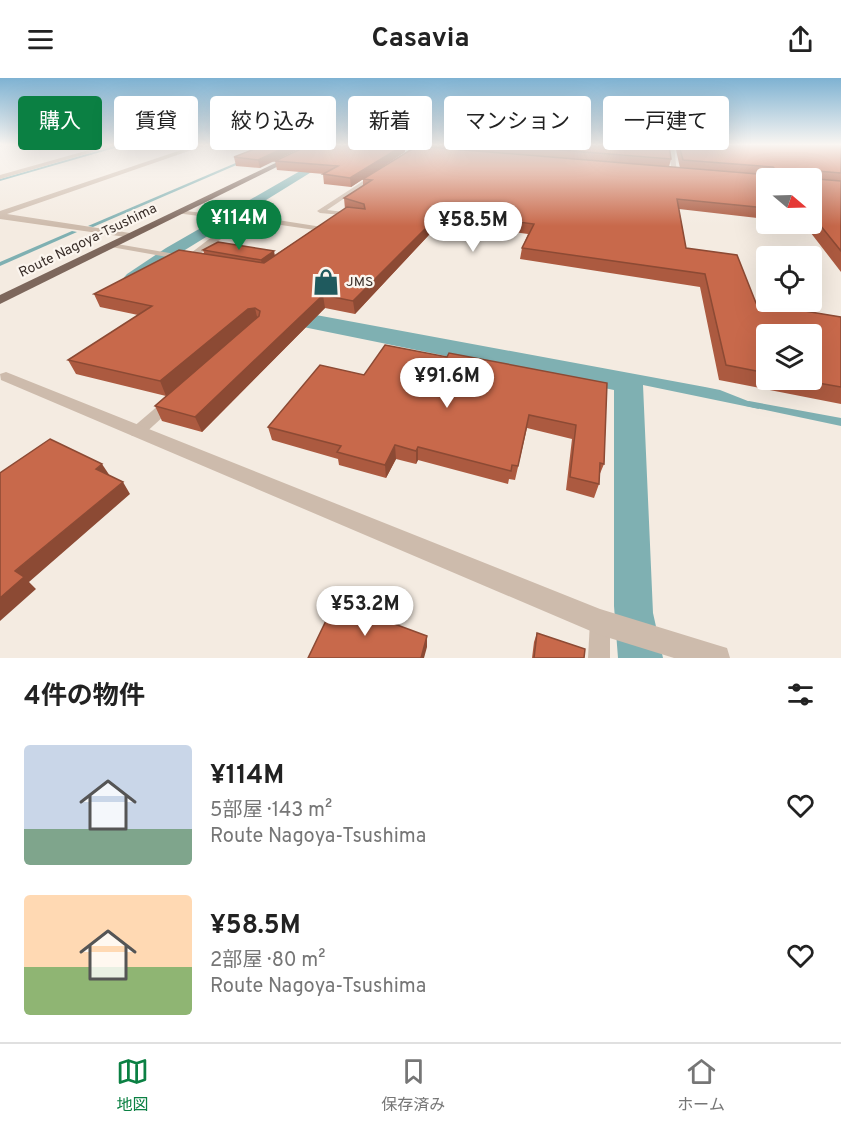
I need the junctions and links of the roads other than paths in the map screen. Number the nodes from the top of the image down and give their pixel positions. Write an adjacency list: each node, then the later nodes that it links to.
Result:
1 (18, 172): 7 (street)
2 (125, 172): 9 (street)
3 (261, 172): 8 (main road, Route Nagoya-Tsushima)
4 (381, 172): 10 (lane)
5 (675, 172): 6 (street)
6 (687, 174)
7 (0, 177)
8 (178, 212): 11 (lane); 12 (main road, Route Nagoya-Tsushima)
9 (0, 215): 12 (street)
10 (362, 217)
11 (249, 218): 13 (lane); 15 (lane)
12 (130, 236): 14 (main road, Route Nagoya-Tsushima)
13 (303, 242)
14 (111, 245): 15 (lane); 17 (main road, Route Nagoya-Tsushima)
15 (190, 258): 16 (lane)
16 (201, 260)
17 (0, 300)
18 (2, 378): 20 (street)
19 (180, 394): 20 (lane)
20 (137, 432): 21 (street)
21 (603, 624): 22 (lane); 23 (street)
22 (599, 658)
23 (717, 658)

